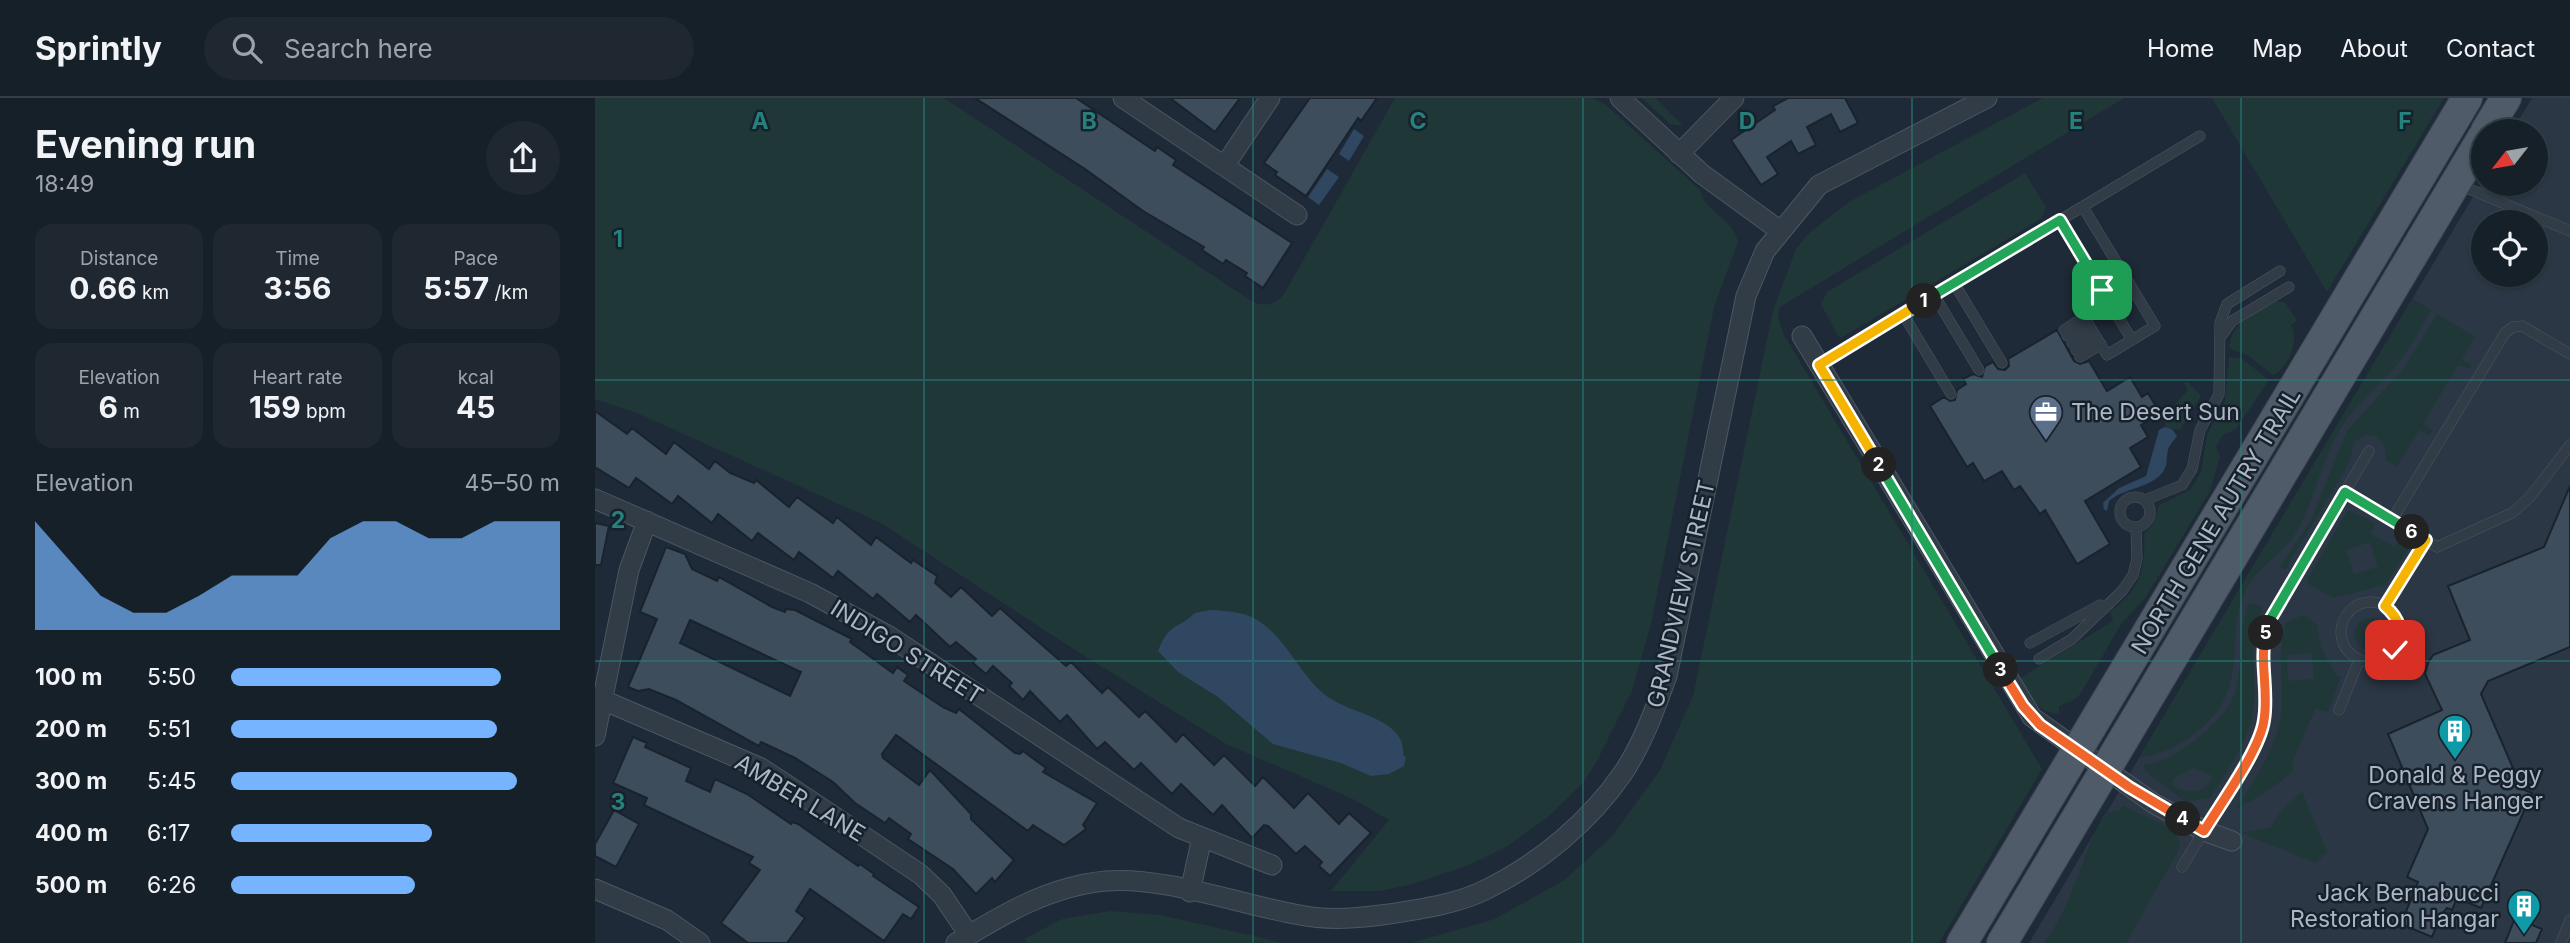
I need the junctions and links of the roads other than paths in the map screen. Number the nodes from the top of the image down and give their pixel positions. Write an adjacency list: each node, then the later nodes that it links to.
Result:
1 (1123, 98): 12 (street)
2 (1270, 98): 12 (street)
3 (1620, 98): 10 (street)
4 (1734, 98): 10 (street)
5 (1987, 98): 17 (street, GRANDVIEW STREET)
6 (2467, 98): 53 (main road, NORTH GENE AUTRY TRAIL)
7 (2506, 98): 8 (main road)
8 (2493, 119)
9 (2200, 136): 14 (lane)
10 (1679, 154): 17 (street)
11 (2471, 157): 13 (main road, NORTH GENE AUTRY TRAIL)
12 (1225, 165): 15 (street)
13 (2456, 183): 18 (lane); 54 (main road, NORTH GENE AUTRY TRAIL)
14 (2083, 207): 16 (lane); 22 (lane)
15 (1297, 215)
16 (2060, 220): 20 (lane); 24 (lane)
17 (1779, 230): 61 (street, GRANDVIEW STREET)
18 (2570, 231)
19 (2280, 271): 27 (lane)
20 (1954, 284): 23 (lane); 32 (lane)
21 (2289, 287): 27 (lane)
22 (2132, 289): 24 (lane); 29 (lane)
23 (1934, 295): 25 (lane); 34 (lane)
24 (2109, 302): 26 (lane); 29 (lane)
25 (1903, 314): 33 (lane); 35 (lane)
26 (2092, 331): 29 (lane); 30 (lane); 30 (lane); 30 (lane)
27 (2221, 335): 40 (lane)
28 (1803, 336): 33 (street)
29 (2132, 340)
30 (2072, 343)
31 (2570, 354): 41 (lane)
32 (2002, 363)
33 (1819, 365): 53 (street)
34 (1979, 370)
35 (1951, 394)
36 (2570, 445): 44 (lane)
37 (2369, 451): 38 (lane)
38 (2345, 492): 41 (lane); 55 (lane)
39 (595, 499): 42 (street, INDIGO STREET)
40 (2144, 500): 43 (lane); 43 (lane)
41 (2392, 520): 44 (lane)
42 (647, 521): 50 (street); 56 (street, INDIGO STREET)
43 (2136, 527): 45 (lane)
44 (2426, 540): 46 (lane)
45 (2107, 602): 47 (lane); 48 (lane)
46 (2385, 606): 49 (lane); 49 (lane)
47 (2030, 643)
48 (2039, 659)
49 (2359, 660): 51 (lane)
50 (603, 700): 52 (street); 63 (street, AMBER LANE)
51 (2339, 710)
52 (595, 736)
53 (2078, 752): 54 (street); 65 (main road, NORTH GENE AUTRY TRAIL)
54 (2105, 771): 55 (street); 66 (main road, NORTH GENE AUTRY TRAIL)
55 (2204, 831): 57 (street); 59 (lane)
56 (1202, 837): 58 (street, INDIGO STREET); 61 (street)
57 (2232, 841)
58 (1272, 865)
59 (2182, 867)
60 (595, 889): 64 (street)
61 (1190, 892): 63 (street, GRANDVIEW STREET)
62 (2570, 920): 67 (lane)
63 (962, 939)
64 (700, 943)
65 (1962, 943)
66 (2002, 943)
67 (2561, 943)

